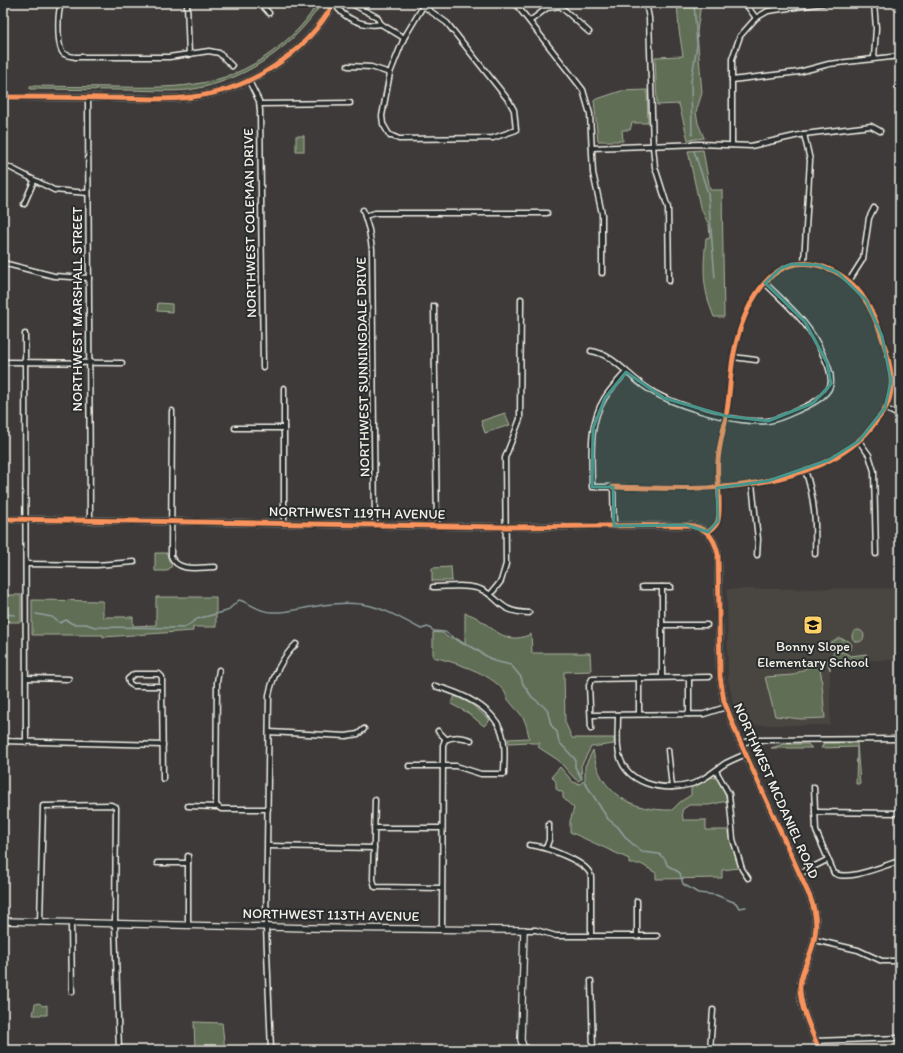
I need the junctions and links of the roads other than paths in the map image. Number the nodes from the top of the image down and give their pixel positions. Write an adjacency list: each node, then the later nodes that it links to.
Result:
1 (62, 3): 18 (street)
2 (187, 3): 18 (street)
3 (260, 3): 12 (street)
4 (334, 3): 15 (street); 25 (street)
5 (350, 3): 15 (street)
6 (515, 3): 14 (street)
7 (646, 3): 33 (street)
8 (745, 3): 13 (street)
9 (824, 3): 13 (street)
10 (874, 3): 20 (street)
11 (422, 4): 17 (street); 23 (street)
12 (269, 13)
13 (756, 18): 24 (street)
14 (530, 21): 16 (street); 34 (street)
15 (381, 24): 17 (street)
16 (589, 32)
17 (404, 38): 23 (street)
18 (189, 54): 21 (street)
19 (900, 56): 20 (street)
20 (874, 58): 24 (street)
21 (232, 66)
22 (348, 66): 23 (street)
23 (390, 73)
24 (732, 80): 32 (street)
25 (249, 81): 27 (street); 29 (street, NORTHWEST COLEMAN DRIVE)
26 (3, 97): 27 (street)
27 (88, 98): 37 (street, NORTHWEST MARSHALL STREET)
28 (350, 103): 29 (street)
29 (260, 104): 60 (street, NORTHWEST COLEMAN DRIVE)
30 (880, 131): 31 (street)
31 (804, 134): 32 (street); 44 (street)
32 (732, 145): 33 (street)
33 (653, 146): 34 (street); 47 (street)
34 (592, 148): 45 (street)
35 (3, 164): 36 (street)
36 (34, 181): 37 (street); 38 (street)
37 (88, 193): 46 (street, NORTHWEST MARSHALL STREET)
38 (24, 204)
39 (874, 208): 48 (street)
40 (363, 210): 42 (street, NORTHWEST SUNNINGDALE DRIVE)
41 (548, 213): 42 (street)
42 (365, 216): 79 (street, NORTHWEST SUNNINGDALE DRIVE)
43 (3, 263): 46 (street)
44 (804, 263): 48 (street); 49 (street)
45 (602, 273)
46 (89, 278): 58 (street, NORTHWEST MARSHALL STREET)
47 (669, 281)
48 (849, 281): 63 (street)
49 (764, 283): 54 (street); 65 (street)
50 (521, 299): 82 (street)
51 (434, 306): 80 (street)
52 (25, 334): 57 (street)
53 (592, 352): 61 (street)
54 (733, 357): 55 (street); 65 (street)
55 (756, 360)
56 (3, 362): 57 (street)
57 (26, 362): 58 (street); 75 (street)
58 (89, 363): 59 (street); 76 (street, NORTHWEST MARSHALL STREET)
59 (122, 363)
60 (263, 367)
61 (626, 372): 65 (street); 72 (street)
62 (284, 388): 68 (street)
63 (886, 408): 66 (street); 69 (street)
64 (172, 411): 77 (street)
65 (726, 416): 73 (street)
66 (900, 416)
67 (235, 428): 68 (street)
68 (284, 428): 78 (street)
69 (859, 441): 70 (street); 85 (street)
70 (805, 470): 71 (street); 84 (street)
71 (752, 484): 73 (street); 86 (street)
72 (613, 487): 73 (street); 81 (street)
73 (717, 488): 83 (street)
74 (3, 519): 75 (street, NORTHWEST 119TH AVENUE)
75 (27, 520): 76 (street, NORTHWEST 119TH AVENUE); 88 (street)
76 (90, 521): 77 (street, NORTHWEST 119TH AVENUE)
77 (172, 522): 78 (street, NORTHWEST 119TH AVENUE); 89 (street)
78 (284, 524): 79 (street, NORTHWEST 119TH AVENUE)
79 (375, 525): 80 (street, NORTHWEST 119TH AVENUE)
80 (436, 526): 82 (street, NORTHWEST 119TH AVENUE)
81 (614, 526): 82 (street, NORTHWEST 119TH AVENUE); 83 (street, NORTHWEST 119TH AVENUE)
82 (505, 527): 94 (street)
83 (708, 532): 108 (street, NORTHWEST MCDANIEL ROAD)
84 (815, 554)
85 (876, 554)
86 (757, 555)
87 (134, 562): 88 (street)
88 (26, 564): 104 (street)
89 (215, 568)
90 (433, 587): 94 (street)
91 (642, 587): 92 (street)
92 (662, 587): 93 (street); 96 (street)
93 (671, 587)
94 (490, 595): 95 (street)
95 (529, 613)
96 (662, 625): 97 (street); 100 (street)
97 (707, 625)
98 (296, 644): 115 (street)
99 (219, 670): 134 (street)
100 (662, 676): 101 (street); 102 (street)
101 (639, 677): 109 (street); 111 (street)
102 (689, 677): 103 (street); 110 (street)
103 (709, 677)
104 (27, 678): 105 (street); 121 (street)
105 (68, 679)
106 (162, 686): 106 (street); 123 (street)
107 (435, 686): 127 (street)
108 (726, 707): 110 (street); 122 (street, NORTHWEST MCDANIEL ROAD)
109 (639, 714): 110 (street); 112 (street)
110 (689, 714)
111 (592, 715): 112 (street); 114 (street)
112 (618, 715): 130 (street)
113 (364, 729): 115 (street)
114 (591, 729)
115 (269, 732): 135 (street)
116 (438, 732): 117 (street)
117 (446, 739): 119 (street); 127 (street)
118 (900, 739): 122 (street)
119 (471, 740)
120 (3, 741): 121 (street)
121 (26, 742): 123 (street)
122 (741, 743): 125 (street, NORTHWEST MCDANIEL ROAD)
123 (163, 745): 129 (street)
124 (668, 750): 130 (street)
125 (746, 754): 128 (street); 150 (street, NORTHWEST MCDANIEL ROAD)
126 (409, 766): 127 (street)
127 (443, 766): 140 (street)
128 (716, 771): 130 (street); 151 (street)
129 (163, 779)
130 (672, 787)
131 (814, 787): 136 (street)
132 (375, 800): 139 (street)
133 (188, 806): 134 (street)
134 (216, 807): 135 (street)
135 (268, 809): 142 (street)
136 (815, 812): 137 (street); 146 (street)
137 (900, 813)
138 (549, 824): 144 (street)
139 (374, 828): 140 (street); 143 (street)
140 (441, 828): 152 (street)
141 (529, 845): 144 (street)
142 (268, 846): 143 (street); 159 (street)
143 (374, 848): 152 (street)
144 (546, 848): 162 (street)
145 (188, 856): 149 (street)
146 (827, 860): 147 (street); 150 (street)
147 (900, 861)
148 (157, 863): 149 (street)
149 (188, 864): 158 (street)
150 (799, 874): 165 (street, NORTHWEST MCDANIEL ROAD)
151 (748, 878)
152 (441, 888): 160 (street)
153 (637, 901): 164 (street)
154 (3, 921): 155 (street, NORTHWEST 113TH AVENUE)
155 (40, 922): 156 (street, NORTHWEST 113TH AVENUE); 157 (street)
156 (71, 923): 157 (street, NORTHWEST 113TH AVENUE); 168 (street)
157 (115, 924): 158 (street, NORTHWEST 113TH AVENUE); 173 (street)
158 (188, 925): 159 (street, NORTHWEST 113TH AVENUE)
159 (266, 927): 160 (street, NORTHWEST 113TH AVENUE); 174 (street)
160 (442, 928): 161 (street, NORTHWEST 113TH AVENUE)
161 (524, 930): 162 (street, NORTHWEST 113TH AVENUE); 172 (street)
162 (591, 936): 164 (street, NORTHWEST 113TH AVENUE)
163 (657, 936): 164 (street, NORTHWEST 113TH AVENUE)
164 (637, 937)
165 (815, 940): 166 (street); 171 (street, NORTHWEST MCDANIEL ROAD)
166 (900, 961)
167 (591, 982): 176 (street)
168 (72, 992)
169 (713, 1010): 177 (street)
170 (900, 1038): 171 (street)
171 (815, 1041): 178 (street, NORTHWEST MCDANIEL ROAD)
172 (522, 1048): 175 (street)
173 (119, 1050)
174 (271, 1050)
175 (528, 1050)
176 (593, 1050)
177 (710, 1050)
178 (819, 1050)

